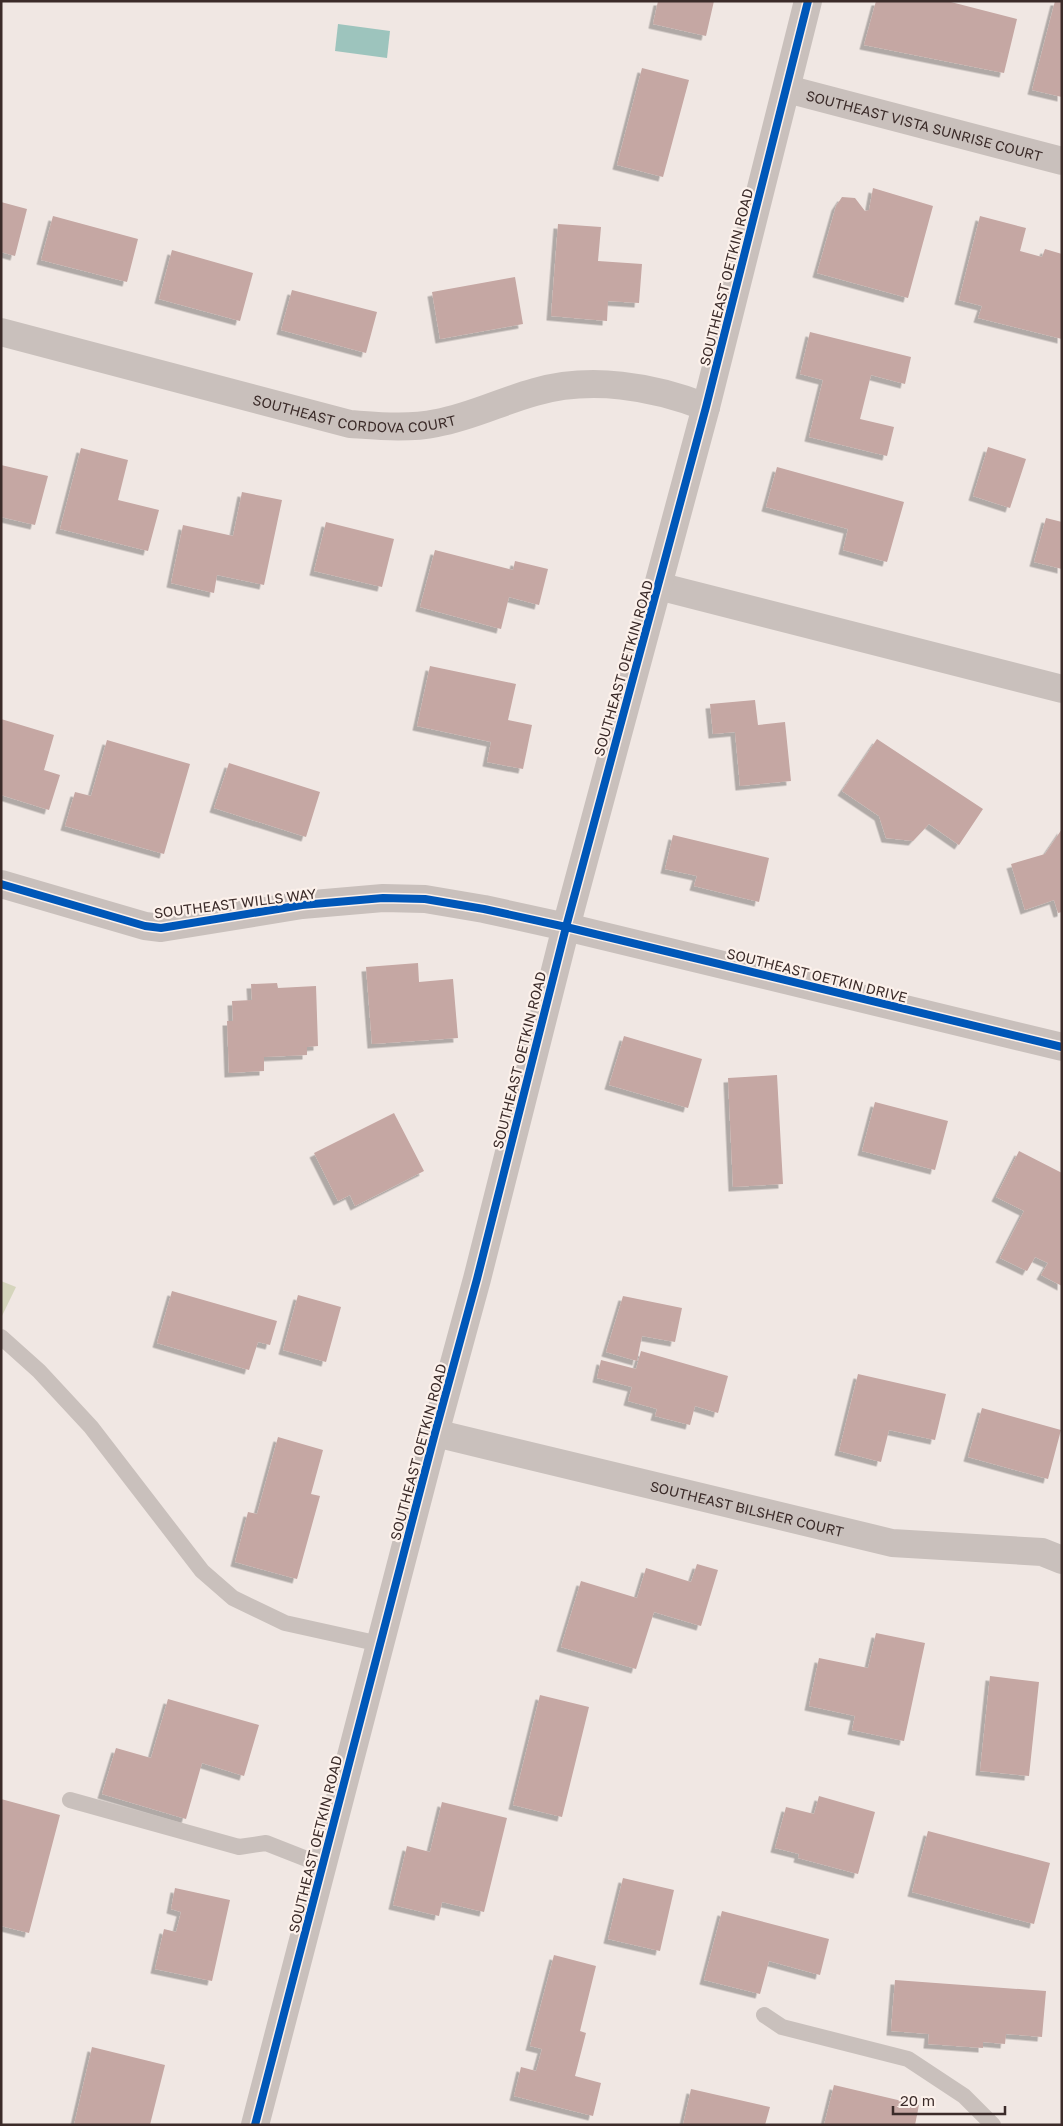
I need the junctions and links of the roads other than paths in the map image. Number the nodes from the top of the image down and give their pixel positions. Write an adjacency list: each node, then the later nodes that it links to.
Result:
1 (808, 1): 2 (street, SOUTHEAST OETKIN ROAD)
2 (787, 89): 3 (street, SOUTHEAST VISTA SUNRISE COURT); 5 (street, SOUTHEAST OETKIN ROAD)
3 (1062, 161)
4 (1, 332): 5 (street, SOUTHEAST CORDOVA COURT)
5 (706, 407): 6 (street, SOUTHEAST OETKIN ROAD)
6 (658, 586): 7 (street); 9 (street, SOUTHEAST OETKIN ROAD)
7 (1062, 689)
8 (1, 884): 9 (street, SOUTHEAST WILLS WAY)
9 (566, 927): 10 (street, SOUTHEAST OETKIN DRIVE); 12 (street, SOUTHEAST OETKIN ROAD)
10 (1062, 1047)
11 (1, 1337): 14 (lane)
12 (435, 1433): 13 (street, SOUTHEAST BILSHER COURT); 14 (street, SOUTHEAST OETKIN ROAD)
13 (1062, 1560)
14 (380, 1644): 16 (street, SOUTHEAST OETKIN ROAD)
15 (70, 1800): 16 (lane)
16 (322, 1865): 18 (street, SOUTHEAST OETKIN ROAD)
17 (764, 2015): 19 (lane)
18 (256, 2125)
19 (993, 2125)

